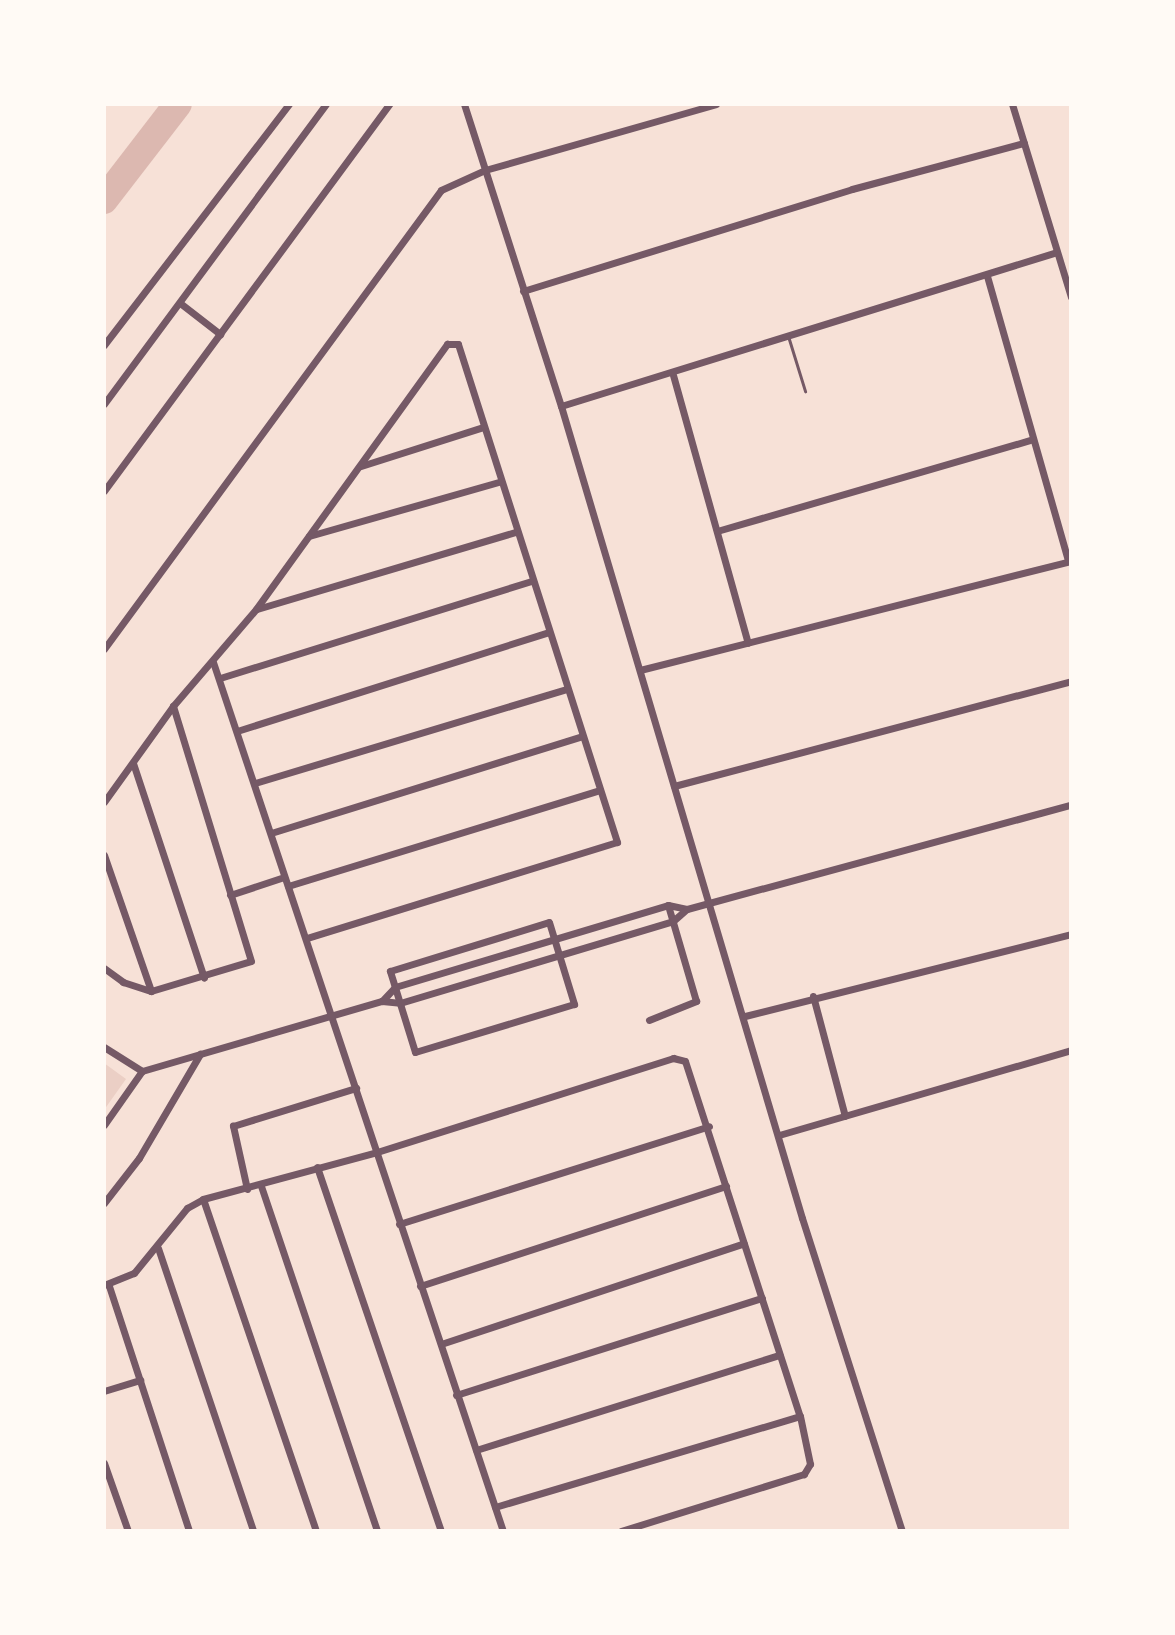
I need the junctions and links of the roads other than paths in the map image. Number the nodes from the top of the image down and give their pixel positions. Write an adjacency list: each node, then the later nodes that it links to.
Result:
1 (289, 104): 16 (street)
2 (326, 104): 13 (street)
3 (389, 104): 14 (street)
4 (464, 104): 8 (street)
5 (716, 104): 8 (street)
6 (1012, 104): 7 (street)
7 (1024, 143): 9 (street); 11 (street)
8 (485, 170): 11 (street); 34 (street)
9 (1057, 252): 10 (street); 12 (street)
10 (987, 276): 15 (street); 22 (street)
11 (523, 291): 20 (street)
12 (1071, 297)
13 (180, 303): 14 (street); 19 (street)
14 (220, 334): 25 (street)
15 (788, 336): 17 (street); 18 (lane)
16 (104, 345)
17 (673, 375): 20 (street); 26 (street)
18 (805, 391)
19 (104, 404)
20 (561, 406): 36 (street)
21 (483, 427): 23 (street); 23 (street); 24 (street)
22 (1033, 439): 26 (street); 29 (street)
23 (361, 466): 28 (street)
24 (499, 482): 27 (street); 28 (street)
25 (104, 491)
26 (717, 531): 33 (street)
27 (516, 532): 30 (street); 31 (street)
28 (307, 536): 31 (street)
29 (1069, 561): 33 (street)
30 (532, 581): 32 (street); 37 (street)
31 (256, 609): 35 (street)
32 (549, 632): 39 (street); 41 (street)
33 (748, 643): 36 (street)
34 (104, 649)
35 (213, 662): 37 (street); 40 (street)
36 (640, 670): 45 (street)
37 (220, 678): 41 (street)
38 (1071, 681): 45 (street)
39 (567, 689): 42 (street); 44 (street)
40 (173, 706): 43 (street); 53 (street)
41 (237, 731): 44 (street)
42 (582, 736): 46 (street); 49 (street)
43 (133, 763): 47 (street); 63 (street)
44 (255, 783): 49 (street)
45 (674, 786): 54 (street)
46 (600, 790): 52 (street); 59 (street)
47 (104, 802)
48 (1071, 805): 54 (street)
49 (271, 833): 51 (street)
50 (104, 855): 65 (street)
51 (284, 877): 52 (street); 53 (street)
52 (288, 886): 59 (street)
53 (230, 895): 63 (street)
54 (711, 903): 56 (street); 70 (street)
55 (668, 905): 56 (street); 57 (street); 60 (street)
56 (687, 909): 57 (street)
57 (673, 921): 61 (street); 71 (street)
58 (1071, 934): 66 (street)
59 (306, 938): 69 (street)
60 (554, 939): 61 (street); 64 (street); 64 (street)
61 (559, 956): 68 (street); 68 (street)
62 (104, 968): 65 (street)
63 (204, 978): 65 (street)
64 (395, 987): 67 (street); 68 (street)
65 (151, 991)
66 (813, 996): 70 (street); 77 (street)
67 (382, 1001): 68 (street); 69 (street)
68 (400, 1003)
69 (333, 1015): 74 (street); 76 (street)
70 (745, 1016): 80 (street)
71 (649, 1020)
72 (104, 1047): 75 (street)
73 (1071, 1050): 77 (street)
74 (200, 1054): 75 (street); 87 (street)
75 (142, 1071): 78 (street)
76 (356, 1088): 81 (street); 85 (street)
77 (845, 1116): 80 (street)
78 (104, 1125)
79 (709, 1126): 81 (street); 84 (street); 88 (street)
80 (779, 1135): 111 (street)
81 (377, 1152): 82 (street); 88 (street)
82 (317, 1167): 83 (street); 108 (street)
83 (261, 1186): 85 (street); 107 (street)
84 (726, 1186): 89 (street); 92 (street)
85 (247, 1189): 86 (street)
86 (203, 1199): 90 (street); 106 (street)
87 (104, 1203)
88 (399, 1224): 92 (street)
89 (744, 1243): 93 (street); 94 (street)
90 (158, 1248): 91 (street); 105 (street)
91 (106, 1286): 96 (street)
92 (420, 1286): 94 (street)
93 (762, 1298): 95 (street); 98 (street)
94 (441, 1344): 98 (street)
95 (780, 1355): 99 (street); 100 (street)
96 (140, 1380): 97 (street); 104 (street)
97 (104, 1391)
98 (456, 1395): 100 (street)
99 (800, 1416): 102 (street); 110 (street)
100 (476, 1450): 102 (street)
101 (104, 1463): 103 (street)
102 (495, 1507): 109 (street)
103 (128, 1531)
104 (189, 1531)
105 (253, 1531)
106 (316, 1531)
107 (377, 1531)
108 (441, 1531)
109 (503, 1531)
110 (621, 1531)
111 (902, 1531)

